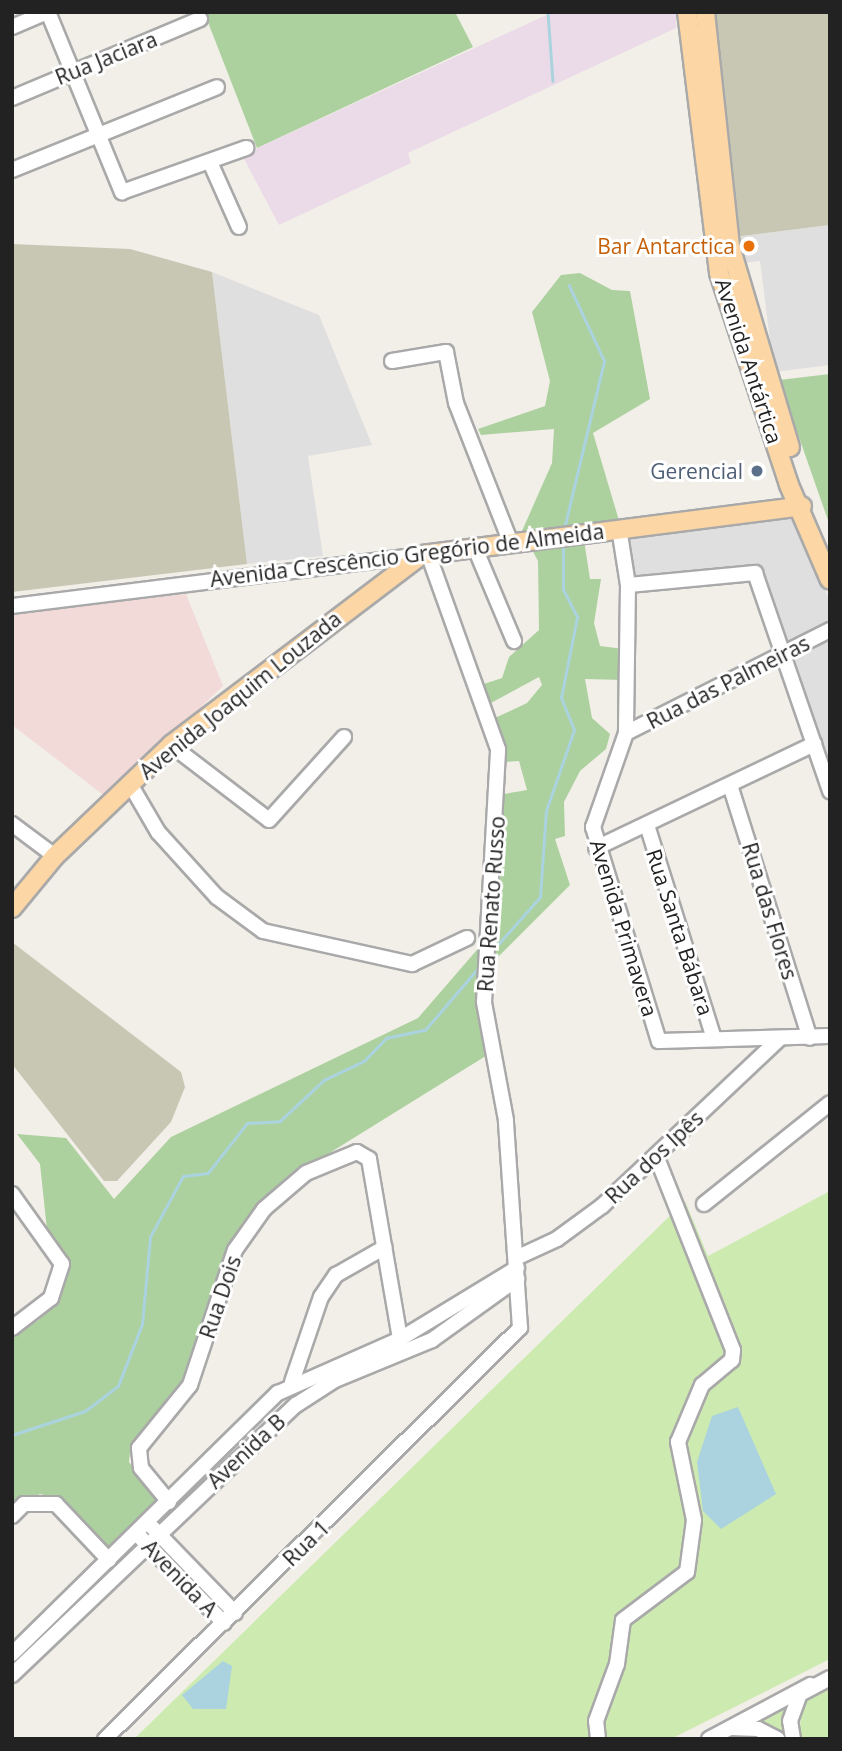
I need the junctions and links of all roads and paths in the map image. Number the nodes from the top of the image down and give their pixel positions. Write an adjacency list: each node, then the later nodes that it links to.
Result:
1 (47, 12): 5 (street); 6 (street)
2 (687, 12): 13 (main road, Avenida Antártica)
3 (705, 12): 15 (main road, Avenida Antártica)
4 (200, 19): 6 (street, Rua Jaciara)
5 (12, 27)
6 (71, 71): 8 (street, Rua Jaciara); 9 (street)
7 (217, 87): 9 (street)
8 (12, 98)
9 (97, 134): 11 (street); 12 (street)
10 (246, 148): 11 (street)
11 (210, 162): 14 (street)
12 (12, 170)
13 (709, 223): 15 (main road); 17 (main road, Avenida Antártica)
14 (239, 227)
15 (737, 272): 17 (main road, Avenida Antártica)
16 (392, 362): 19 (street)
17 (801, 502): 18 (main road, Avenida Crescêncio Gregório de Almeida); 22 (main road, Avenida Antártica)
18 (619, 528): 19 (main road, Avenida Crescêncio Gregório de Almeida); 23 (street, Avenida Primavera)
19 (511, 543): 20 (main road, Avenida Crescêncio Gregório de Almeida)
20 (475, 548): 21 (main road, Avenida Crescêncio Gregório de Almeida); 26 (street)
21 (424, 554): 24 (street, Avenida Crescêncio Gregório de Almeida); 31 (main road, Avenida Joaquim Louzada); 50 (street, Rua Renato Russo)
22 (830, 580)
23 (628, 585): 27 (street); 28 (street, Avenida Primavera)
24 (12, 606)
25 (830, 630): 27 (street, Rua das Palmeiras)
26 (514, 641)
27 (785, 655): 28 (street, Rua das Palmeiras); 30 (street)
28 (626, 733): 37 (street, Avenida Primavera)
29 (344, 737): 31 (street)
30 (814, 744): 33 (street); 34 (street)
31 (171, 745): 32 (main road, Avenida Joaquim Louzada)
32 (130, 784): 38 (main road, Avenida Joaquim Louzada); 40 (street)
33 (730, 785): 36 (street); 43 (street, Rua das Flores)
34 (830, 791)
35 (12, 824): 38 (street)
36 (647, 825): 37 (street); 44 (street, Rua Santa Bábara)
37 (596, 848): 44 (street, Avenida Primavera)
38 (55, 856): 39 (main road, Avenida Joaquim Louzada)
39 (12, 908)
40 (467, 938)
41 (830, 1035): 43 (street)
42 (780, 1038): 43 (street); 44 (street); 46 (street, Rua dos Ipês)
43 (810, 1038)
44 (714, 1039)
45 (830, 1103): 48 (street)
46 (656, 1156): 50 (street, Rua dos Ipês); 69 (street)
47 (15, 1201): 53 (street)
48 (704, 1204)
49 (384, 1247): 54 (street, Rua Dois); 55 (street); 58 (street, Rua Dois)
50 (516, 1268): 51 (street, Avenida B); 52 (street, Rua Renato Russo); 54 (street, Avenida B)
51 (495, 1296): 52 (street); 60 (street, Avenida B)
52 (520, 1310): 62 (street, Rua 1)
53 (12, 1328)
54 (400, 1339): 56 (street, Avenida B)
55 (304, 1348): 56 (street); 57 (street)
56 (326, 1367): 57 (street, Avenida B)
57 (292, 1382): 58 (street, Avenida B)
58 (169, 1502): 60 (street, Avenida B)
59 (12, 1516): 61 (street)
60 (147, 1533): 61 (street, Avenida B); 62 (street, Avenida A); 64 (street, Avenida B)
61 (109, 1560): 63 (street, Avenida B)
62 (229, 1618): 68 (street, Rua 1)
63 (12, 1654)
64 (12, 1675)
65 (829, 1677): 66 (street)
66 (810, 1685): 67 (street); 72 (street)
67 (727, 1729): 70 (street); 71 (street)
68 (105, 1739)
69 (598, 1739)
70 (709, 1739)
71 (778, 1739)
72 (793, 1739)

